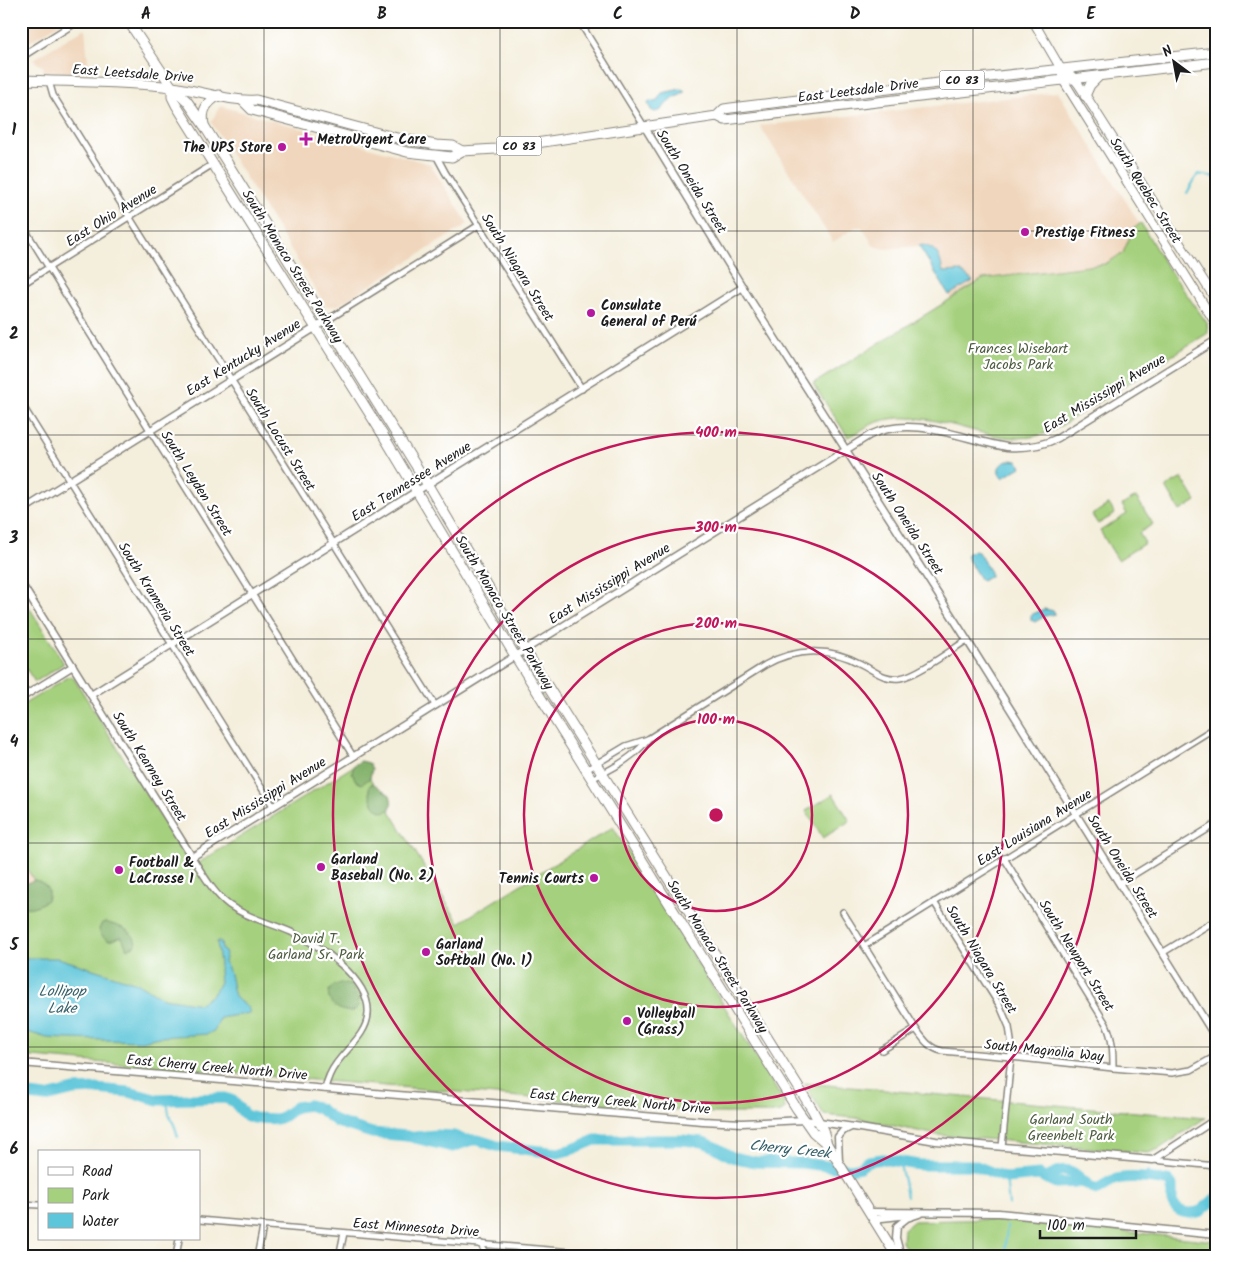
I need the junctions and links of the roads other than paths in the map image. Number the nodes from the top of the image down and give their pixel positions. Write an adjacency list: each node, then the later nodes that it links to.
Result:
1 (78, 21): 6 (street)
2 (128, 21): 14 (main road, South Monaco Street Parkway)
3 (579, 21): 19 (street, South Oneida Street)
4 (1033, 21): 8 (main road, South Quebec Street)
5 (1216, 52): 8 (main road, CO 83)
6 (21, 57)
7 (1216, 62): 9 (main road, CO 83)
8 (1061, 69): 10 (main road, South Quebec Street); 12 (main road, South Quebec Street); 18 (main road, East Leetsdale Drive / CO 83)
9 (1100, 76): 10 (main road, CO 83); 16 (main road)
10 (1074, 78): 12 (main road, CO 83); 16 (main road, South Quebec Street)
11 (21, 80): 13 (main road, East Leetsdale Drive / CO 83)
12 (1063, 80): 18 (main road, East Leetsdale Drive / CO 83); 32 (main road, South Quebec Street)
13 (49, 81): 14 (main road, East Leetsdale Drive / CO 83); 24 (street, South Locust Street)
14 (172, 87): 15 (main road, East Leetsdale Drive / CO 83); 20 (main road, South Monaco Street Parkway); 23 (main road, South Monaco Street Parkway)
15 (219, 95): 17 (main road, East Leetsdale Drive / CO 83); 20 (main road)
16 (1086, 96): 30 (main road, South Quebec Street)
17 (242, 101): 21 (main road, East Leetsdale Drive / CO 83); 22 (main road, East Leetsdale Drive / CO 83)
18 (717, 116): 19 (main road, East Leetsdale Drive / CO 83)
19 (644, 126): 21 (main road, East Leetsdale Drive / CO 83); 29 (street, South Oneida Street)
20 (205, 127): 31 (main road, South Monaco Street Parkway)
21 (462, 151): 22 (main road, East Leetsdale Drive / CO 83)
22 (439, 156): 26 (street, South Niagara Street)
23 (213, 164): 24 (street, East Ohio Avenue); 33 (main road, South Monaco Street Parkway)
24 (129, 217): 27 (street, East Ohio Avenue); 35 (street, South Locust Street)
25 (21, 223): 27 (street, South Leyden Street)
26 (479, 225): 31 (street, East Kentucky Avenue); 36 (street, South Niagara Street)
27 (49, 267): 28 (street, East Ohio Avenue); 38 (street, South Leyden Street)
28 (21, 285)
29 (743, 287): 36 (street, East Tennessee Avenue); 39 (street, South Oneida Street)
30 (1216, 300)
31 (326, 320): 33 (street, East Kentucky Avenue); 41 (main road, South Monaco Street Parkway)
32 (1216, 324)
33 (315, 327): 35 (street, East Kentucky Avenue); 42 (main road, South Monaco Street Parkway)
34 (1216, 340): 39 (street, East Mississippi Avenue)
35 (231, 379): 38 (street, East Kentucky Avenue); 44 (street, South Locust Street)
36 (582, 388): 41 (street, East Tennessee Avenue)
37 (21, 403): 40 (street, South Krameria Street)
38 (150, 430): 40 (street, East Kentucky Avenue); 46 (street, South Leyden Street)
39 (846, 450): 47 (street, South Oneida Street); 49 (street, East Mississippi Avenue)
40 (70, 481): 43 (street, East Kentucky Avenue); 48 (street, South Krameria Street)
41 (428, 485): 42 (street, East Tennessee Avenue); 49 (main road, South Monaco Street Parkway)
42 (418, 491): 44 (street, East Tennessee Avenue); 50 (main road, South Monaco Street Parkway)
43 (21, 511)
44 (333, 543): 46 (street, East Tennessee Avenue); 54 (street, South Locust Street)
45 (21, 583): 51 (street, South Kearney Street)
46 (253, 593): 48 (street, East Tennessee Avenue); 57 (street, South Leyden Street)
47 (967, 640): 56 (street); 63 (street, South Oneida Street)
48 (172, 644): 52 (street, East Tennessee Avenue); 62 (street, South Krameria Street)
49 (525, 650): 50 (street, East Mississippi Avenue); 58 (main road, South Monaco Street Parkway)
50 (515, 656): 54 (street, East Mississippi Avenue); 59 (main road, South Monaco Street Parkway)
51 (72, 666): 52 (street, South Kearney Street); 53 (street)
52 (91, 695): 65 (street, South Kearney Street)
53 (21, 698)
54 (435, 705): 57 (street, East Mississippi Avenue)
55 (1216, 727): 63 (street, East Louisiana Avenue)
56 (648, 739): 58 (street); 60 (street)
57 (353, 756): 62 (street, East Mississippi Avenue)
58 (597, 764): 59 (street); 60 (main road, South Monaco Street Parkway)
59 (586, 770): 61 (main road, South Monaco Street Parkway)
60 (603, 774): 61 (street); 83 (main road, South Monaco Street Parkway)
61 (591, 779): 82 (main road, South Monaco Street Parkway)
62 (273, 806): 65 (street, East Mississippi Avenue)
63 (1076, 814): 66 (street, East Louisiana Avenue); 67 (street, South Oneida Street)
64 (1216, 824): 67 (street)
65 (192, 857): 80 (street, South Kearney Street)
66 (1004, 858): 68 (street, East Louisiana Avenue); 79 (street, South Newport Street)
67 (1120, 883): 72 (street, South Oneida Street)
68 (934, 902): 71 (street, East Louisiana Avenue); 77 (street, South Niagara Street)
69 (843, 912): 71 (street, South Magnolia Way)
70 (1216, 920): 72 (street)
71 (864, 946): 73 (street, South Magnolia Way)
72 (1162, 953): 74 (street, South Oneida Street)
73 (916, 1029): 75 (street); 77 (street, South Magnolia Way)
74 (1216, 1038)
75 (882, 1050)
76 (1216, 1056): 79 (street, South Magnolia Way)
77 (1011, 1057): 79 (street, South Magnolia Way); 86 (street, South Niagara Street)
78 (21, 1063): 80 (street, East Cherry Creek North Drive)
79 (1113, 1068)
80 (325, 1089): 82 (street, East Cherry Creek North Drive)
81 (1216, 1119): 87 (street)
82 (805, 1120): 83 (street, East Cherry Creek North Drive); 85 (main road, South Monaco Street Parkway)
83 (820, 1122): 84 (street, East Cherry Creek North Drive); 85 (main road, South Monaco Street Parkway)
84 (854, 1127): 86 (street, East Cherry Creek North Drive); 88 (street)
85 (827, 1144): 88 (main road, South Monaco Street Parkway)
86 (1002, 1147): 87 (street, East Cherry Creek North Drive)
87 (1153, 1160): 89 (street, East Cherry Creek North Drive)
88 (840, 1165): 93 (main road, South Monaco Street Parkway)
89 (1216, 1166)
90 (21, 1204): 91 (street)
91 (38, 1205)
92 (930, 1212): 93 (street); 97 (street); 106 (street)
93 (871, 1215): 106 (main road, South Monaco Street Parkway)
94 (200, 1220): 95 (street, East Minnesota Drive)
95 (263, 1227): 96 (street, East Minnesota Drive); 102 (street)
96 (344, 1233): 99 (street, East Minnesota Drive); 103 (street)
97 (1216, 1235)
98 (179, 1240): 101 (street)
99 (480, 1243): 100 (street, East Minnesota Drive); 104 (street)
100 (586, 1255): 105 (street, East Minnesota Drive)
101 (176, 1257)
102 (256, 1257)
103 (339, 1257)
104 (488, 1257)
105 (631, 1257)
106 (899, 1257)

